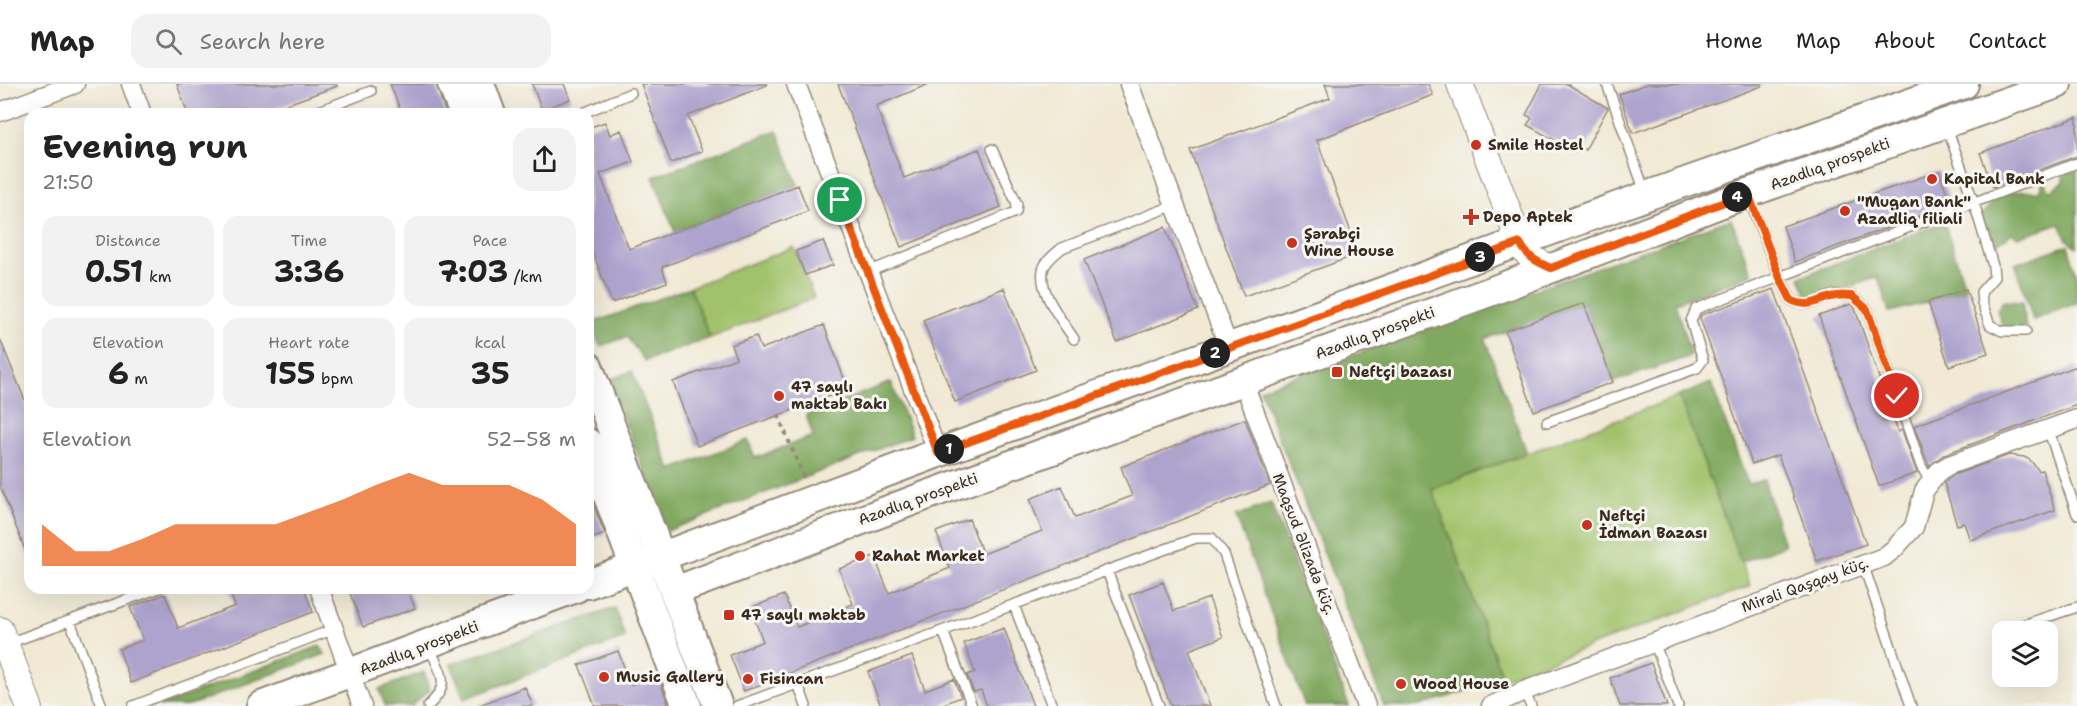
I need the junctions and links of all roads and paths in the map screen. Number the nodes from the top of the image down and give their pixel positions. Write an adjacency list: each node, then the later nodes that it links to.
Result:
1 (75, 84): 19 (street)
2 (131, 84): 13 (street)
3 (452, 84): 15 (main road)
4 (480, 84): 16 (main road)
5 (796, 84): 30 (street)
6 (1129, 84): 27 (street)
7 (1460, 84): 28 (main road)
8 (1964, 84): 18 (main road, Azadlıq prospekti)
9 (2057, 84): 20 (main road, Azadlıq prospekti)
10 (1610, 85): 25 (lane)
11 (371, 91): 14 (lane)
12 (631, 93): 17 (lane)
13 (140, 108)
14 (327, 108)
15 (462, 108)
16 (489, 108)
17 (594, 109)
18 (1891, 110): 21 (main road); 25 (main road, Azadlıq prospekti)
19 (0, 112)
20 (1945, 122): 21 (main road, Azadlıq prospekti); 26 (lane)
21 (1901, 139): 24 (main road, Azadlıq prospekti)
22 (992, 149): 30 (lane)
23 (2077, 163): 26 (lane)
24 (1748, 193): 29 (main road, Azadlıq prospekti); 31 (lane)
25 (1647, 196): 28 (main road, Azadlıq prospekti)
26 (1974, 203): 31 (lane); 32 (lane)
27 (1175, 205): 33 (lane); 34 (street)
28 (1520, 243): 29 (main road); 34 (main road, Azadlıq prospekti)
29 (1551, 268): 36 (main road, Azadlıq prospekti)
30 (868, 272): 41 (street)
31 (1780, 278): 39 (lane); 43 (lane)
32 (2026, 332)
33 (1074, 339)
34 (1229, 348): 41 (main road, Azadlıq prospekti)
35 (594, 380): 46 (main road)
36 (1242, 381): 54 (main road, Azadlıq prospekti); 81 (street, Maqsud Əlizadə küç.)
37 (778, 415): 44 (path)
38 (2077, 419): 40 (street)
39 (1547, 422)
40 (2048, 429): 43 (street); 45 (lane)
41 (938, 453): 44 (main road, Azadlıq prospekti)
42 (594, 461): 47 (main road)
43 (1930, 481): 48 (street, Mirəli Qaşqay küç.)
44 (814, 500): 46 (main road, Azadlıq prospekti)
45 (2077, 514)
46 (664, 545): 47 (main road, Azadlıq prospekti); 54 (main road)
47 (627, 560): 50 (main road); 73 (main road)
48 (1863, 564): 62 (street, Mirəli Qaşqay küç.); 84 (lane)
49 (1107, 571): 55 (lane); 79 (lane); 80 (lane)
50 (594, 580)
51 (143, 594): 57 (lane)
52 (321, 594): 59 (street)
53 (560, 594): 63 (main road, Azadlıq prospekti)
54 (683, 594): 74 (main road)
55 (1014, 605): 60 (lane); 78 (lane)
56 (2077, 607): 58 (lane)
57 (70, 621): 61 (lane); 68 (lane)
58 (2035, 621)
59 (334, 629): 64 (street); 69 (lane)
60 (943, 631): 65 (lane); 77 (lane)
61 (3, 637): 67 (main road)
62 (1654, 642): 66 (street, Mirəli Qaşqay küç.); 83 (lane)
63 (428, 644): 64 (main road, Azadlıq prospekti); 72 (lane)
64 (350, 674): 70 (main road, Azadlıq prospekti); 71 (street)
65 (798, 684): 75 (lane); 76 (lane)
66 (1528, 698): 82 (street, Mirəli Qaşqay küç.)
67 (29, 706)
68 (102, 706)
69 (133, 706)
70 (261, 706)
71 (362, 706)
72 (428, 706)
73 (687, 706)
74 (718, 706)
75 (737, 706)
76 (806, 706)
77 (972, 706)
78 (1052, 706)
79 (1159, 706)
80 (1276, 706)
81 (1366, 706)
82 (1491, 706)
83 (1678, 706)
84 (1911, 706)

